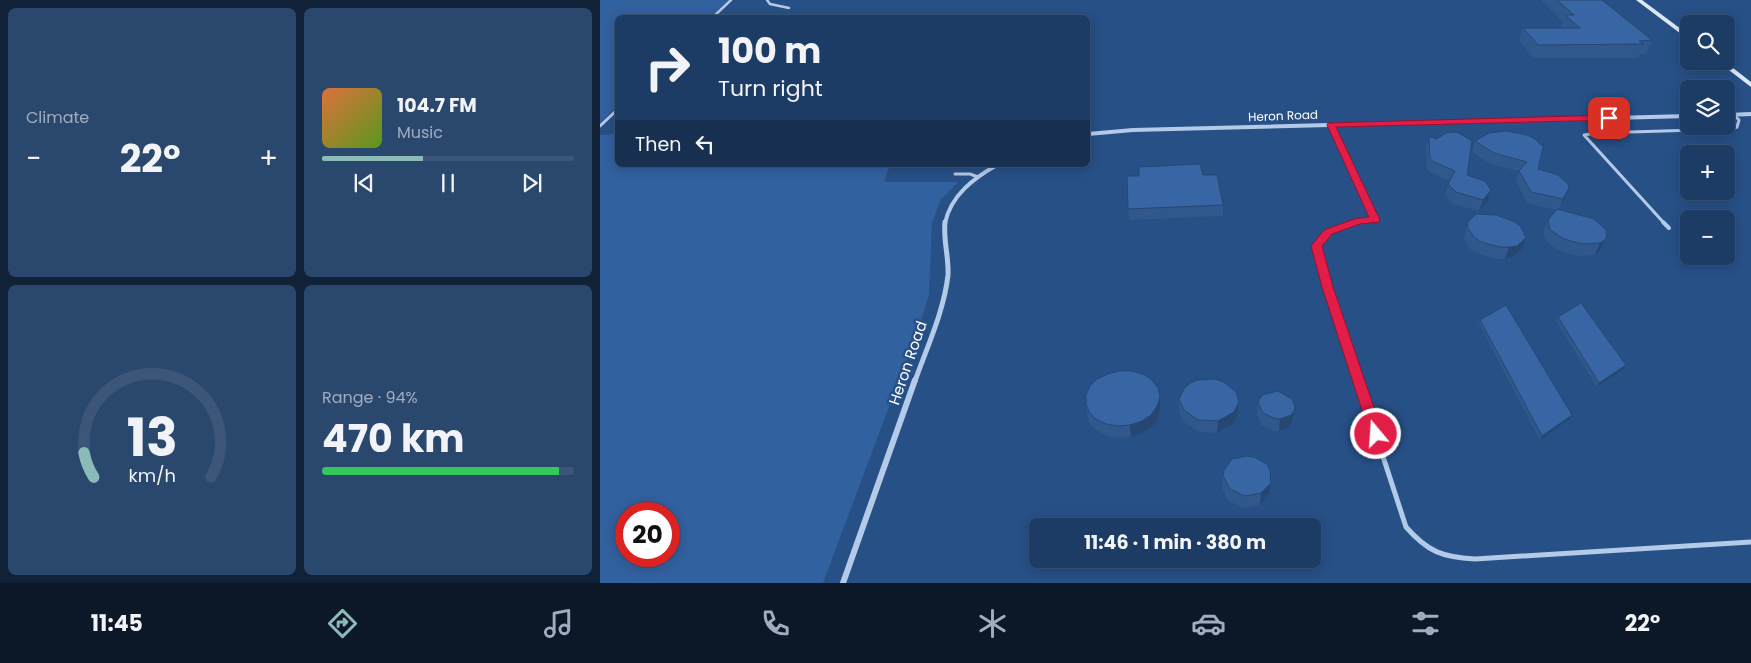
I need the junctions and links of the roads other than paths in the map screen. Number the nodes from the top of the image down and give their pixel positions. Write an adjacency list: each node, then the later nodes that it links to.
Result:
1 (731, 0): 5 (lane)
2 (767, 0): 4 (lane)
3 (1639, 0): 6 (street)
4 (790, 8)
5 (715, 15)
6 (1680, 31)
7 (1732, 70): 8 (street)
8 (1750, 83)
9 (615, 113): 15 (lane)
10 (1751, 114): 11 (street)
11 (1735, 115)
12 (1680, 116): 14 (street, Heron Road)
13 (1735, 116): 16 (lane)
14 (1331, 125): 18 (street, Heron Road); 23 (lane)
15 (600, 126)
16 (1735, 128)
17 (1680, 131): 22 (lane)
18 (1090, 134)
19 (994, 167): 21 (street, Heron Road)
20 (956, 174): 21 (lane)
21 (978, 177): 24 (street, Heron Road)
22 (1669, 228)
23 (1751, 542)
24 (843, 583)

